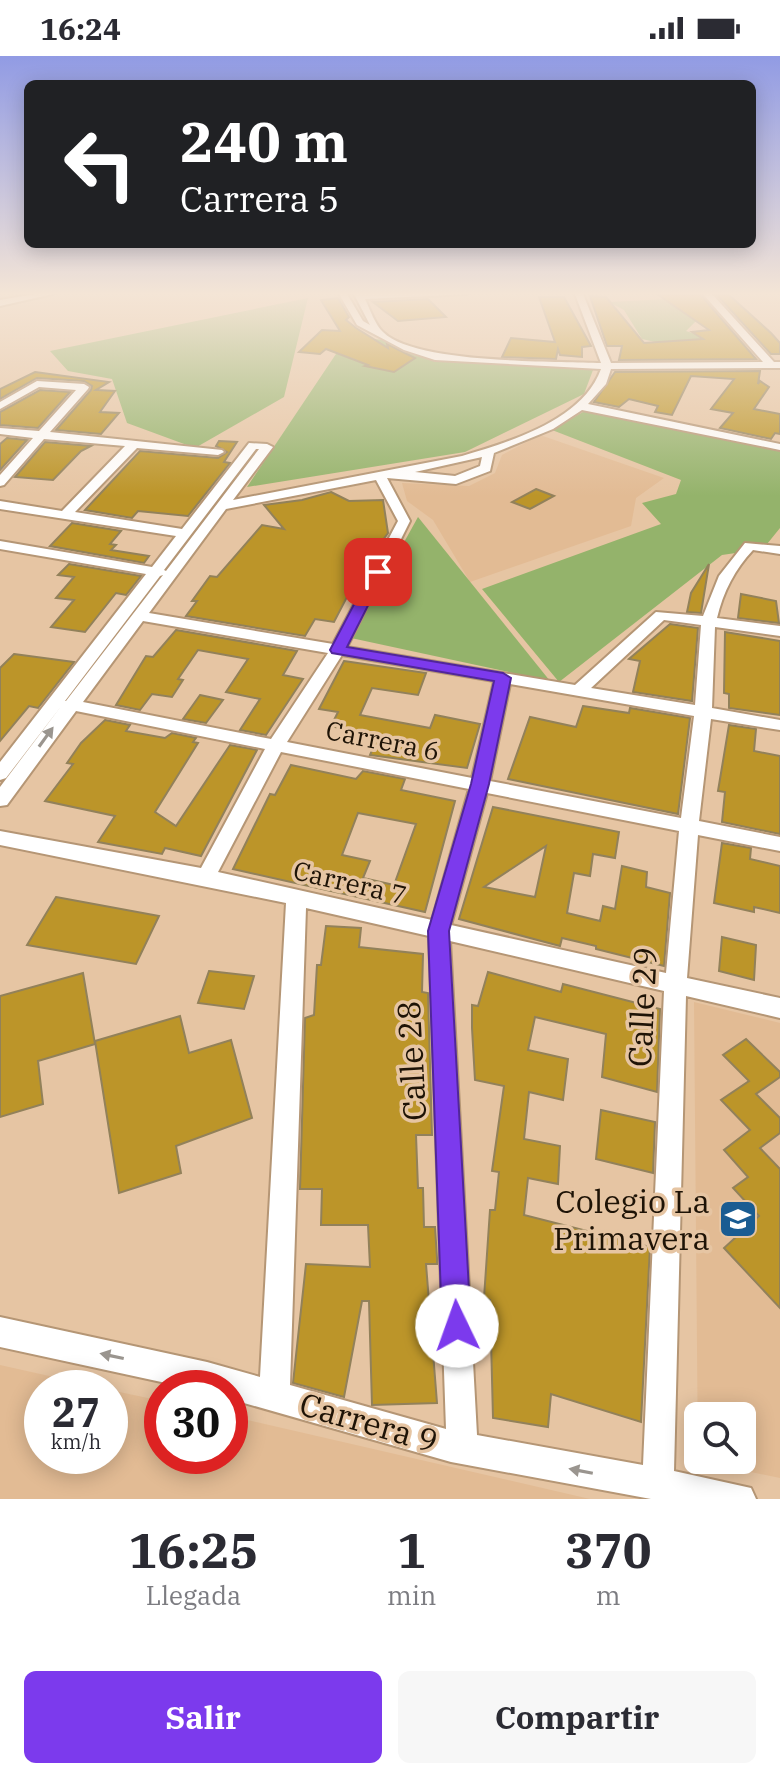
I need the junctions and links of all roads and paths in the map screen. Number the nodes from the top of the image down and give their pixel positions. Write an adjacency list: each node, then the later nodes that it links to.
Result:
1 (509, 361): 4 (street)
2 (605, 361): 4 (street)
3 (776, 365): 5 (street)
4 (607, 366): 5 (street); 8 (street)
5 (729, 366): 6 (street)
6 (780, 378)
7 (0, 406): 10 (street)
8 (580, 406): 12 (street); 14 (street)
9 (0, 431): 10 (street)
10 (43, 435): 11 (street); 16 (street)
11 (135, 443): 13 (street); 20 (street)
12 (780, 447)
13 (218, 452)
14 (488, 452): 15 (street); 15 (street)
15 (386, 474): 18 (street); 28 (street)
16 (0, 482)
17 (0, 505): 20 (street)
18 (224, 506): 19 (street); 19 (street); 25 (street)
19 (203, 510): 21 (street)
20 (65, 515): 21 (street)
21 (185, 533): 24 (street)
22 (0, 545): 24 (street)
23 (780, 550): 26 (street, Calle 29)
24 (159, 572): 35 (street)
25 (138, 616): 28 (street); 31 (street)
26 (710, 621): 27 (street); 30 (street); 32 (street, Calle 29)
27 (780, 631)
28 (338, 650): 29 (street); 34 (street)
29 (503, 678): 30 (street); 37 (street, Calle 28)
30 (578, 691): 32 (street)
31 (70, 705): 34 (street, Carrera 6); 38 (street, one-way to 31)
32 (704, 712): 33 (street); 39 (street, Calle 29)
33 (780, 725)
34 (275, 746): 37 (street, Carrera 6); 42 (street)
35 (9, 748): 36 (street)
36 (0, 774)
37 (480, 784): 39 (street, Carrera 6); 44 (street, Calle 28)
38 (0, 800)
39 (687, 827): 41 (street, Carrera 6); 45 (street, Calle 29)
40 (0, 838): 42 (street, Carrera 7)
41 (780, 844)
42 (206, 877): 43 (street, Carrera 7)
43 (296, 900): 44 (street, Carrera 7); 48 (street)
44 (439, 931): 45 (street, Carrera 7); 49 (street, Calle 28)
45 (676, 985): 46 (street, Carrera 7); 50 (street, Calle 29)
46 (780, 1008)
47 (0, 1332): 48 (street, Carrera 9, one-way to 47)
48 (274, 1396): 49 (street, Carrera 9)
49 (462, 1448): 50 (street, Carrera 9, one-way to 49)
50 (658, 1486): 51 (street, Carrera 9)
51 (740, 1499)

